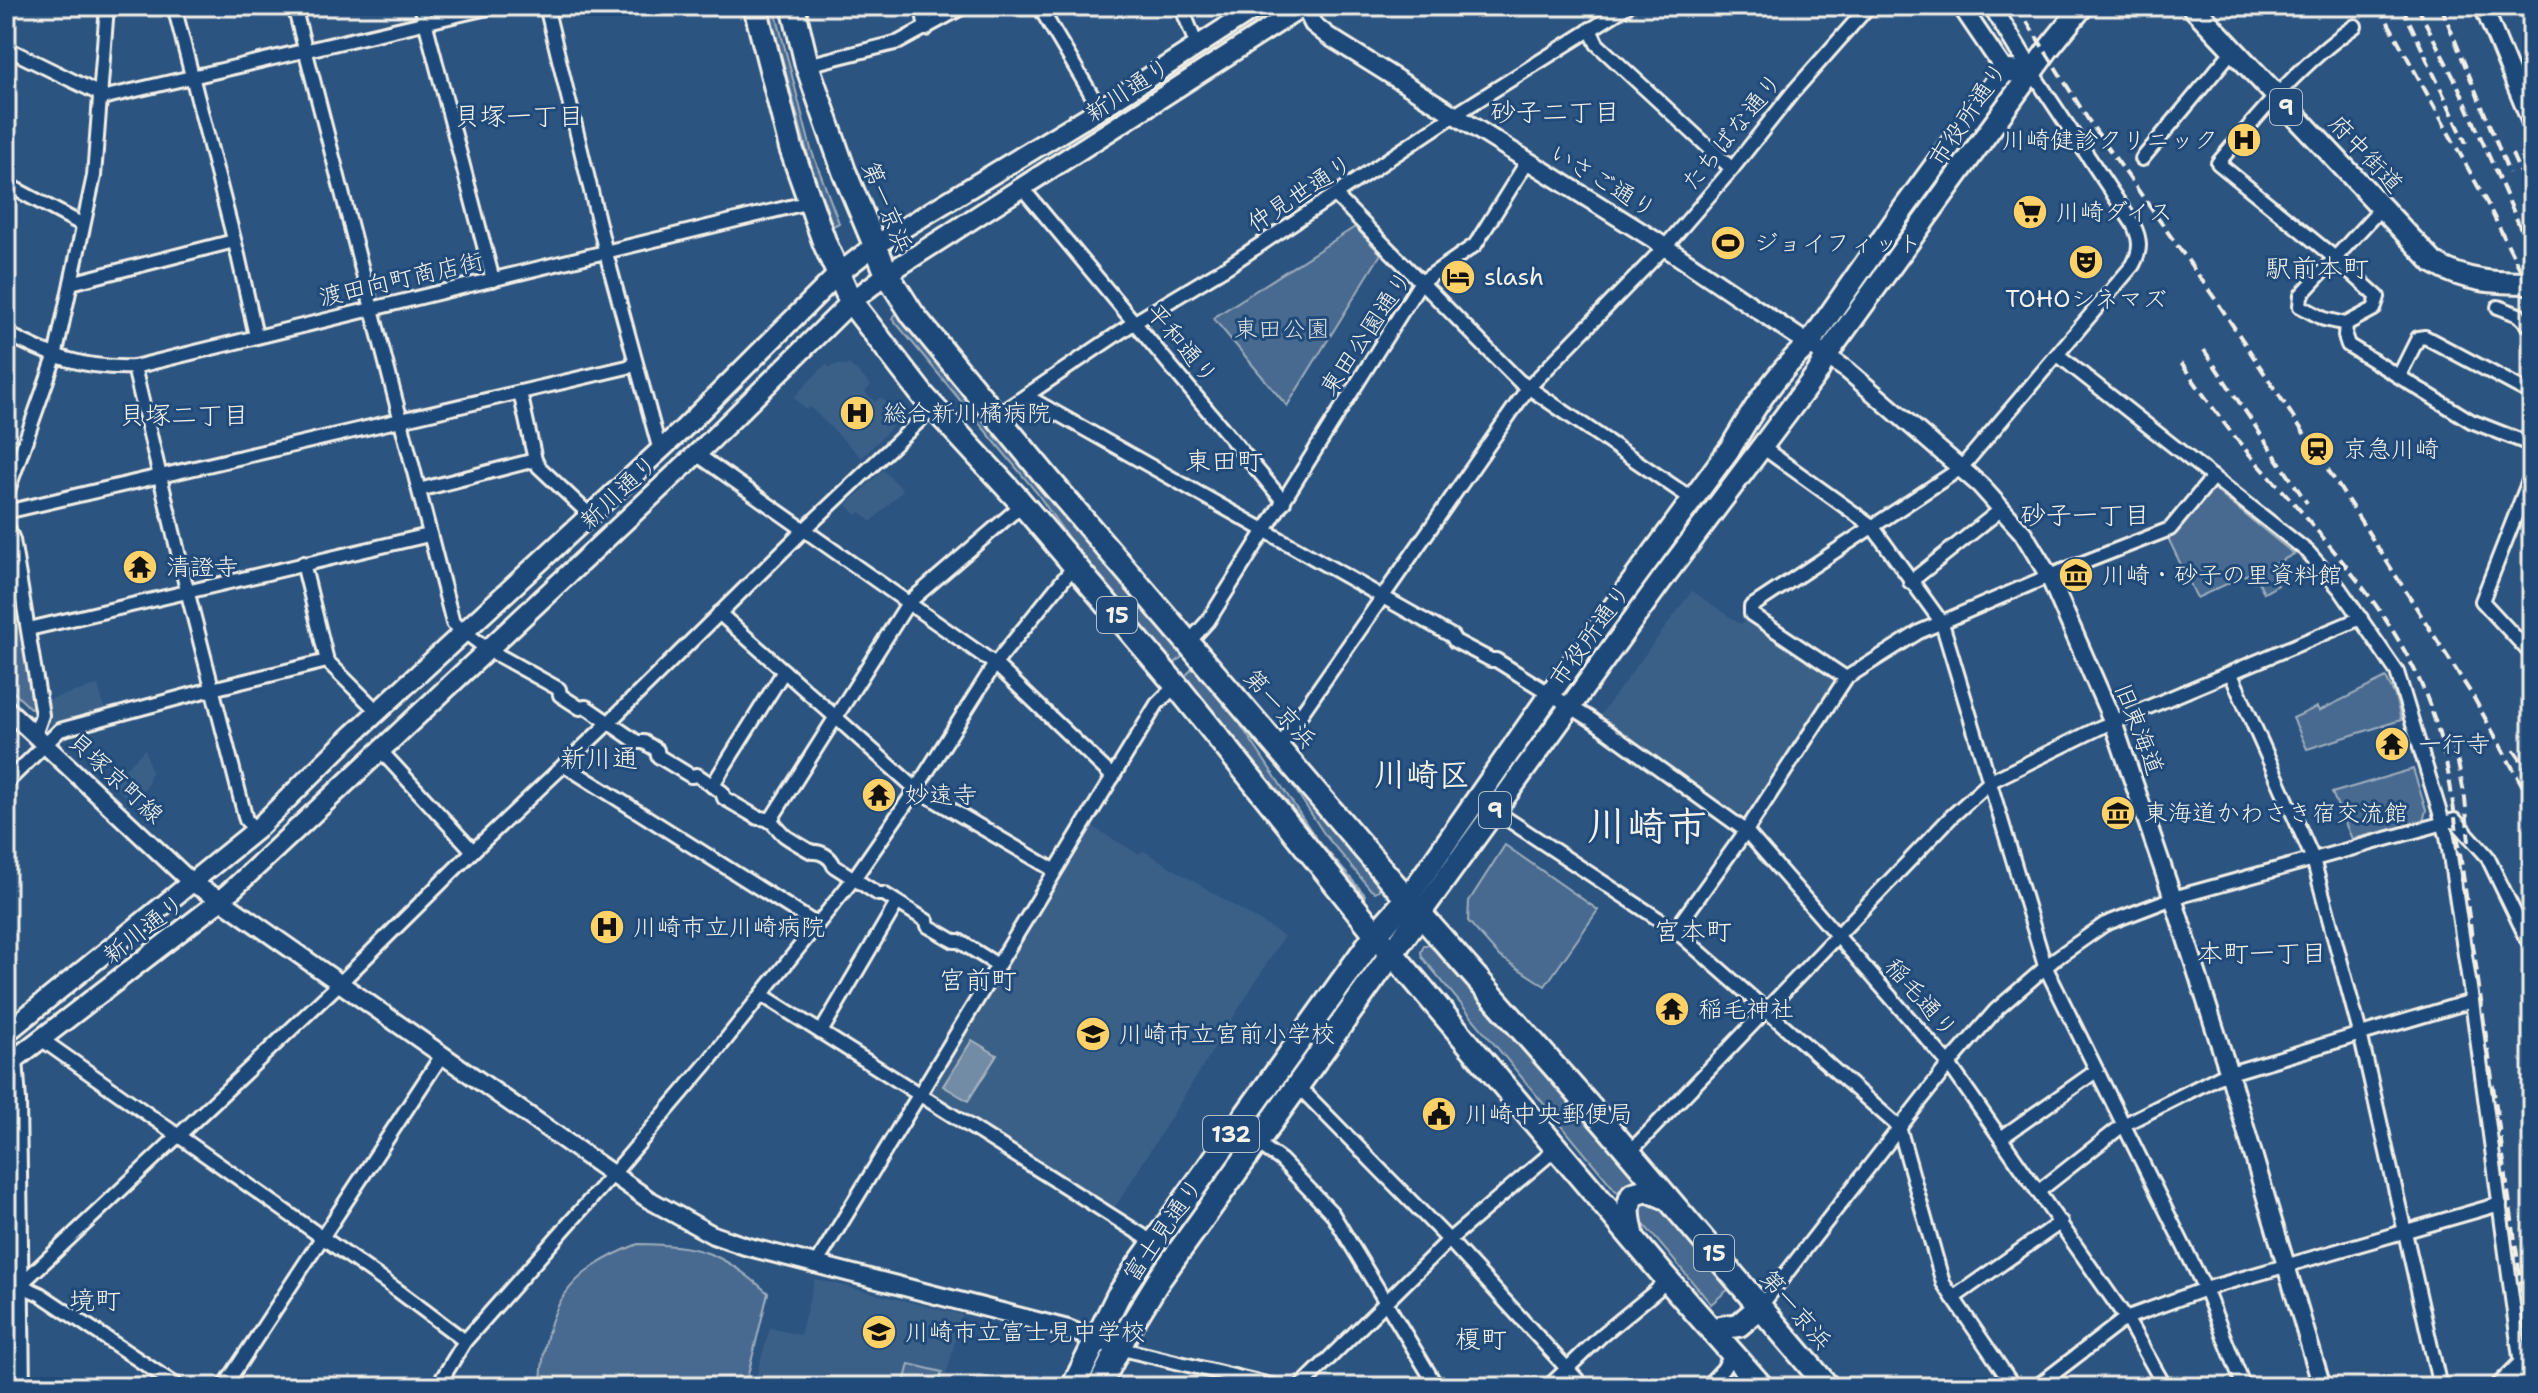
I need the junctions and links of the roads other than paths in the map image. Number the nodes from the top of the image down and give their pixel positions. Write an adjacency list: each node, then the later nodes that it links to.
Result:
1 (107, 6): 34 (street)
2 (174, 6): 33 (street)
3 (294, 6): 29 (street)
4 (421, 6): 22 (street)
5 (496, 6): 22 (street)
6 (546, 6): 51 (street)
7 (755, 6): 45 (highway, 15)
8 (793, 6): 30 (highway, 第一京浜 / 15)
9 (922, 6): 24 (street)
10 (965, 6): 24 (street)
11 (1039, 6): 36 (street)
12 (1181, 6): 26 (street)
13 (1259, 6): 26 (main road, 新川通り)
14 (1304, 6): 37 (street, いさご通り); 43 (main road, 新川通り)
15 (1628, 6): 25 (street, 仲見世通り)
16 (1869, 6): 41 (street, たちばな通り)
17 (1961, 6): 31 (street)
18 (1992, 6): 32 (street)
19 (2083, 6): 32 (main road, 9)
20 (2192, 6): 28 (main road, 府中街道 / 9)
21 (2483, 6): 38 (street)
22 (426, 23): 29 (street); 55 (street)
23 (2355, 26): 35 (street)
24 (926, 29): 30 (street)
25 (1590, 29): 37 (street, 仲見世通り); 41 (street)
26 (1197, 46): 36 (main road, 新川通り)
27 (6, 48): 34 (street)
28 (2233, 50): 35 (main road, 府中街道 / 9); 39 (street)
29 (306, 51): 33 (street); 61 (street)
30 (807, 65): 49 (highway, 第一京浜 / 15)
31 (2005, 71): 32 (main road, 市役所通り); 67 (main road, 市役所通り / 9)
32 (2032, 72): 67 (main road, 市役所通り / 9); 68 (street)
33 (194, 76): 34 (street); 48 (street)
34 (98, 95): 47 (street)
35 (2276, 97): 46 (main road, 府中街道 / 9); 52 (street)
36 (1100, 109): 49 (main road, 新川通り)
37 (1456, 114): 40 (street, いさご通り); 44 (street, 仲見世通り)
38 (2532, 125)
39 (2142, 159)
40 (1527, 162): 50 (street, いさご通り); 57 (street, 東田公園通り)
41 (1732, 169): 50 (street, たちばな通り)
42 (6, 184): 47 (street)
43 (1023, 189): 54 (main road, 新川通り); 62 (street, 平和通り)
44 (1336, 196): 57 (street); 62 (street, 仲見世通り)
45 (810, 202): 51 (street, 渡田向町商店街); 53 (highway, 15)
46 (2381, 208): 52 (street); 58 (main road, 府中街道 / 9)
47 (83, 225): 56 (street)
48 (234, 241): 56 (street); 66 (street)
49 (874, 246): 53 (main road, 新川通り); 54 (highway, 第一京浜 / 15)
50 (1664, 248): 67 (street, いさご通り); 73 (street, たちばな通り)
51 (606, 253): 55 (street, 渡田向町商店街); 70 (street)
52 (2335, 258): 63 (street); 63 (street)
53 (838, 274): 59 (highway, 15); 82 (main road, 新川通り)
54 (887, 274): 59 (main road, 新川通り); 78 (highway, 第一京浜 / 15)
55 (493, 280): 61 (street, 渡田向町商店街)
56 (71, 283): 69 (street)
57 (1420, 283): 73 (street); 92 (street, 東田公園通り)
58 (2532, 283)
59 (851, 302): 77 (highway, 15); 83 (main road, 新川通り)
60 (2498, 307): 64 (street)
61 (373, 309): 66 (street, 渡田向町商店街); 79 (street)
62 (1135, 322): 76 (street, 仲見世通り); 92 (street, 平和通り)
63 (2346, 324): 72 (street)
64 (2532, 328)
65 (6, 333): 69 (street, 渡田向町商店街)
66 (256, 336): 71 (street, 渡田向町商店街)
67 (1818, 350): 81 (main road, 市役所通り / 9); 85 (street, 旧東海道); 91 (main road, 市役所通り / 9)
68 (2058, 355): 85 (street); 88 (street)
69 (55, 357): 71 (street, 渡田向町商店街); 90 (street)
70 (636, 365): 74 (street); 82 (street)
71 (134, 367): 87 (street)
72 (2399, 376): 75 (street); 80 (street)
73 (1528, 388): 91 (street); 109 (street, たちばな通り)
74 (520, 392): 79 (street); 84 (street)
75 (2532, 394)
76 (1026, 396): 78 (street, 仲見世通り); 100 (street)
77 (934, 407): 93 (highway, 15); 99 (street)
78 (996, 416): 116 (highway, 第一京浜 / 15)
79 (401, 419): 87 (street); 89 (street)
80 (2532, 445)
81 (1762, 447): 98 (street); 103 (main road, 市役所通り / 9)
82 (660, 451): 83 (main road); 96 (main road, 新川通り)
83 (695, 453): 99 (street); 117 (main road, 新川通り)
84 (535, 460): 89 (street); 96 (street)
85 (1961, 468): 94 (street, 旧東海道); 98 (street)
86 (2532, 473): 118 (street)
87 (159, 476): 95 (street); 108 (street)
88 (2213, 477): 106 (street); 112 (street)
89 (419, 490): 101 (street)
90 (6, 496)
91 (1692, 499): 102 (main road, 市役所通り / 9)
92 (1284, 502): 100 (street)
93 (1023, 504): 105 (highway, 15); 110 (street)
94 (2003, 508): 106 (street, 旧東海道); 107 (street)
95 (6, 512)
96 (590, 515): 115 (main road, 新川通り)
97 (6, 523): 114 (street)
98 (1872, 526): 107 (street); 123 (street)
99 (803, 531): 110 (street); 111 (street)
100 (1266, 532): 109 (street); 116 (street)
101 (429, 535): 104 (street); 115 (street)
102 (1658, 546): 103 (street); 126 (main road, 市役所通り / 9)
103 (1677, 560): 127 (main road, 市役所通り / 9)
104 (303, 563): 108 (street); 119 (street)
105 (1075, 565): 120 (street); 124 (highway, 15)
106 (2049, 576): 113 (street); 131 (street, 旧東海道)
107 (1910, 582): 113 (street)
108 (187, 590): 114 (street); 125 (street)
109 (1382, 598): 126 (street); 135 (street, たちばな通り)
110 (908, 603): 120 (street); 130 (street)
111 (719, 613): 121 (street); 132 (street)
112 (2361, 618): 122 (street); 145 (street)
113 (1942, 623): 123 (street); 139 (street)
114 (29, 629): 134 (street)
115 (463, 633): 117 (street); 129 (main road, 新川通り)
116 (1188, 643): 135 (highway, 第一京浜 / 15)
117 (487, 649): 132 (street); 136 (main road, 新川通り)
118 (2532, 655)
119 (327, 661): 125 (street); 129 (street)
120 (995, 664): 138 (street); 142 (street)
121 (784, 671): 130 (street); 141 (street)
122 (2231, 674): 131 (street); 150 (street)
123 (1846, 678): 147 (street)
124 (1176, 685): 138 (street); 161 (highway, 15)
125 (212, 689): 134 (street); 146 (street)
126 (1550, 694): 127 (street, 稲毛通り); 157 (main road, 市役所通り / 9)
127 (1570, 707): 143 (main road, 市役所通り / 9); 147 (street, 稲毛通り)
128 (6, 708): 134 (street, 貝塚京町線)
129 (378, 712): 133 (main road, 新川通り)
130 (837, 719): 142 (street); 144 (street)
131 (2113, 722): 139 (street); 154 (street, 旧東海道)
132 (608, 724): 137 (street); 141 (street)
133 (360, 728): 136 (main road); 146 (main road, 新川通り)
134 (40, 740): 140 (street); 153 (street, 貝塚京町線)
135 (1279, 749): 157 (highway, 第一京浜 / 15)
136 (380, 750): 148 (main road, 新川通り); 149 (street)
137 (564, 765): 149 (street); 158 (street)
138 (1113, 777): 151 (street)
139 (1991, 781): 162 (street); 167 (street)
140 (6, 783)
141 (712, 786): 144 (street)
142 (916, 789): 151 (street); 152 (street)
143 (1495, 811): 157 (main road, 市役所通り / 9); 160 (street)
144 (770, 821): 152 (street)
145 (2441, 823): 150 (street); 163 (street); 170 (street)
146 (256, 830): 148 (main road); 153 (main road, 新川通り)
147 (1746, 831): 160 (street); 162 (street, 稲毛通り)
148 (275, 849): 155 (main road, 新川通り)
149 (473, 851): 168 (street)
150 (2313, 859): 154 (street); 174 (street)
151 (1054, 870): 166 (street)
152 (855, 877): 156 (street); 158 (street)
153 (192, 883): 155 (street, 貝塚京町線); 159 (main road, 新川通り)
154 (2173, 898): 167 (street); 180 (street, 旧東海道)
155 (221, 900): 164 (main road, 新川通り); 168 (street, 貝塚京町線)
156 (897, 903): 166 (street); 172 (street)
157 (1414, 906): 161 (highway, 132); 165 (highway, 富士見通り / 132); 189 (highway, 第一京浜 / 15)
158 (816, 924): 169 (street)
159 (139, 927): 164 (main road); 173 (main road, 新川通り)
160 (1675, 930): 171 (street)
161 (1376, 934): 165 (highway, 15); 199 (highway, 富士見通り / 132)
162 (1839, 936): 171 (street); 178 (street, 稲毛通り)
163 (2532, 949)
164 (157, 950): 175 (main road, 新川通り)
165 (1393, 954): 181 (highway, 富士見通り / 132); 188 (highway, 15)
166 (996, 964): 182 (street)
167 (2045, 966): 178 (street); 179 (street)
168 (340, 983): 176 (street, 貝塚京町線); 185 (street)
169 (762, 995): 172 (street); 190 (street)
170 (2472, 1001): 174 (street); 193 (street)
171 (1765, 1011): 184 (street); 189 (street)
172 (821, 1032): 182 (street)
173 (6, 1033)
174 (2360, 1033): 180 (street); 195 (street)
175 (41, 1039): 177 (main road, 新川通り); 185 (street)
176 (442, 1055): 190 (street, 貝塚京町線); 196 (street)
177 (9, 1059): 204 (street)
178 (1949, 1064): 184 (street); 186 (street, 稲毛通り)
179 (2096, 1071): 183 (street); 186 (street)
180 (2229, 1073): 183 (street); 200 (street, 旧東海道)
181 (1297, 1085): 187 (highway, 富士見通り / 132); 198 (street)
182 (918, 1093): 199 (street); 201 (street)
183 (2123, 1125): 191 (street); 205 (street)
184 (1899, 1127): 206 (street); 209 (street)
185 (177, 1135): 196 (street); 204 (street)
186 (2001, 1138): 191 (street, 稲毛通り)
187 (1256, 1142): 208 (street); 214 (highway, 富士見通り / 132)
188 (1557, 1148): 197 (highway, 15); 198 (street)
189 (1629, 1153): 192 (highway, 第一京浜 / 15)
190 (613, 1174): 201 (street, 貝塚京町線); 213 (street)
191 (2039, 1191): 194 (street, 稲毛通り)
192 (1667, 1199): 197 (highway); 209 (highway, 第一京浜 / 15)
193 (2500, 1204): 195 (street); 217 (street)
194 (2061, 1222): 206 (street); 210 (street, 稲毛通り)
195 (2404, 1231): 200 (street); 237 (street)
196 (324, 1238): 213 (street); 220 (street)
197 (1633, 1239): 203 (highway, 15)
198 (1449, 1240): 208 (street); 216 (street)
199 (1153, 1242): 212 (highway, 富士見通り / 132)
200 (2284, 1265): 205 (street); 236 (street, 旧東海道)
201 (815, 1266): 212 (street, 貝塚京町線)
202 (6, 1269): 204 (street)
203 (1665, 1277): 211 (highway, 15); 216 (street)
204 (20, 1285): 207 (street); 218 (street); 219 (street)
205 (2205, 1289): 210 (street); 235 (street)
206 (1953, 1298): 232 (street)
207 (6, 1304)
208 (1386, 1304): 225 (street); 226 (street)
209 (1767, 1316): 211 (highway); 215 (highway); 231 (highway, 第一京浜 / 15)
210 (2126, 1318): 233 (street); 234 (street, 稲毛通り)
211 (1713, 1329): 215 (highway, 15)
212 (1095, 1339): 214 (street, 貝塚京町線); 222 (highway, 富士見通り / 132)
213 (465, 1341): 221 (street)
214 (1118, 1348): 223 (highway, 富士見通り / 132); 224 (street)
215 (1733, 1353): 229 (street); 230 (highway, 15)
216 (1567, 1369): 227 (street); 228 (street)
217 (2526, 1371): 238 (highway)
218 (21, 1387)
219 (179, 1387)
220 (224, 1387)
221 (437, 1387)
222 (1073, 1387)
223 (1099, 1387)
224 (1279, 1387)
225 (1300, 1387)
226 (1437, 1387)
227 (1548, 1387)
228 (1584, 1387)
229 (1706, 1387)
230 (1762, 1387)
231 (1828, 1387)
232 (2014, 1387)
233 (2036, 1387)
234 (2165, 1387)
235 (2244, 1387)
236 (2322, 1387)
237 (2440, 1387)
238 (2503, 1387)

